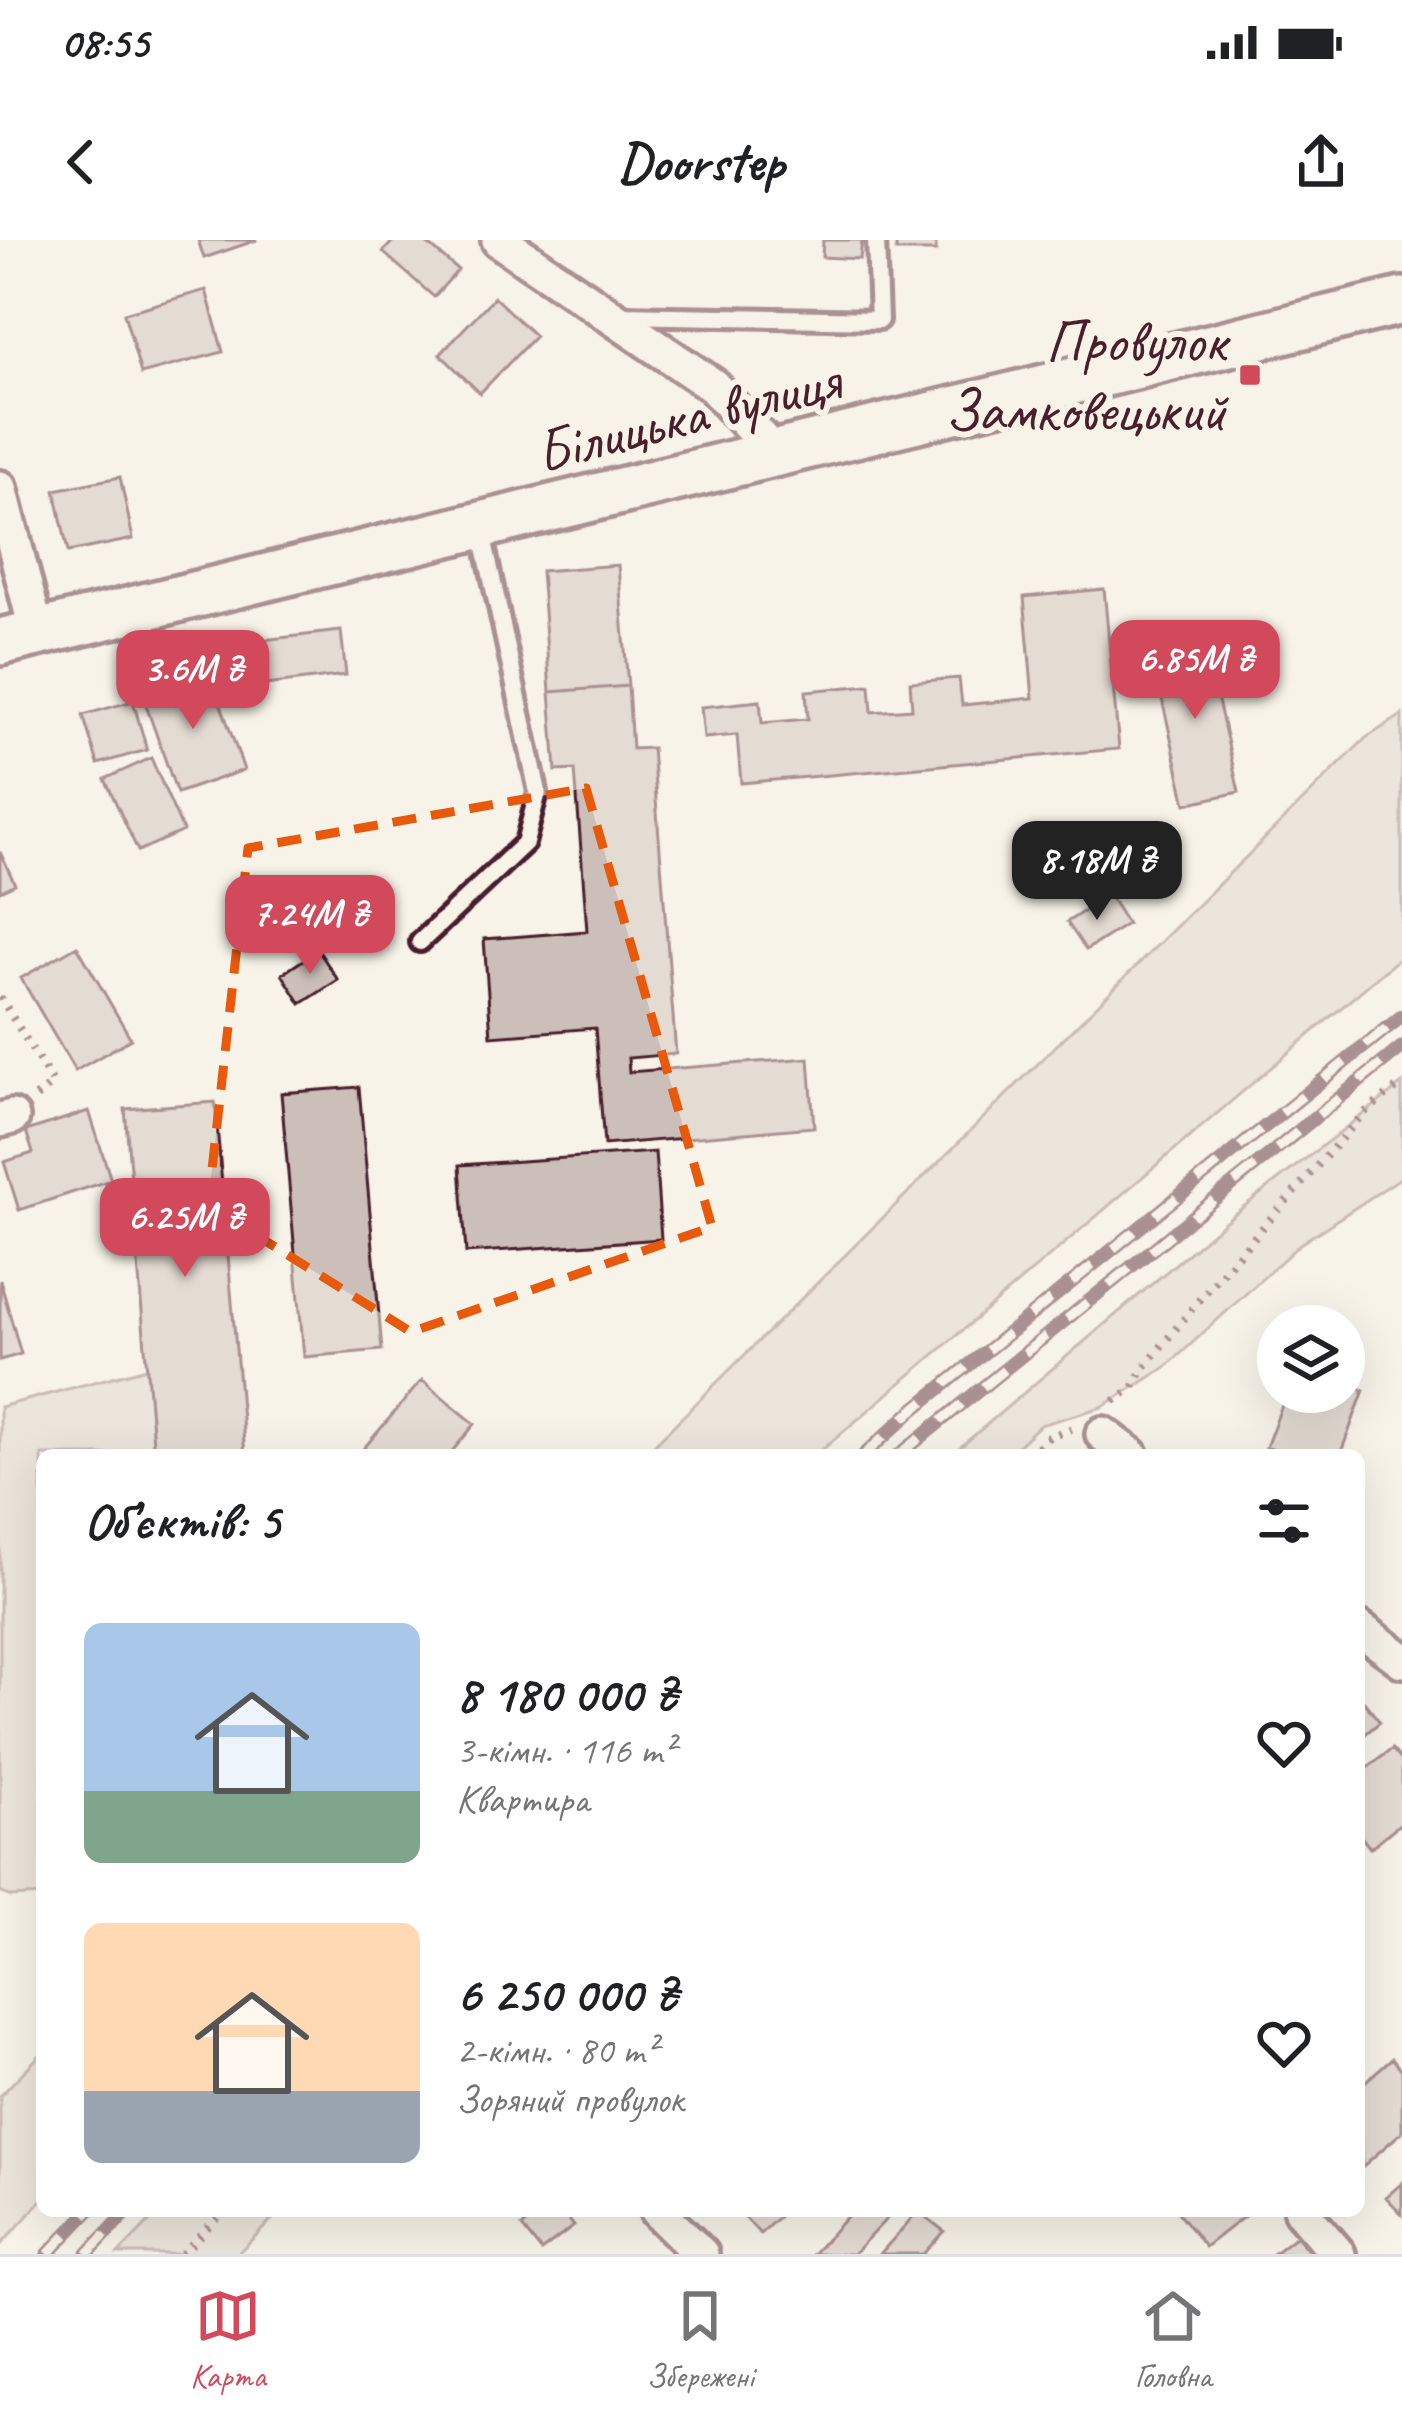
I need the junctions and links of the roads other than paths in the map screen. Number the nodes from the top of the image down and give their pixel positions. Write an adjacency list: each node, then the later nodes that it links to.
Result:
1 (876, 240): 4 (lane)
2 (505, 242): 4 (street)
3 (1402, 301): 5 (main road, Білицька вулиця)
4 (604, 315): 5 (street)
5 (776, 455): 7 (main road, Білицька вулиця)
6 (0, 488): 8 (street)
7 (481, 526): 8 (main road, Білицька вулиця); 9 (lane)
8 (19, 638)
9 (420, 942)
10 (1099, 1424): 11 (street)
11 (1125, 1449)
12 (1365, 1632): 13 (street)
13 (1402, 1660)
14 (663, 2217): 16 (street)
15 (1306, 2217): 17 (street)
16 (701, 2254)
17 (1338, 2254)

